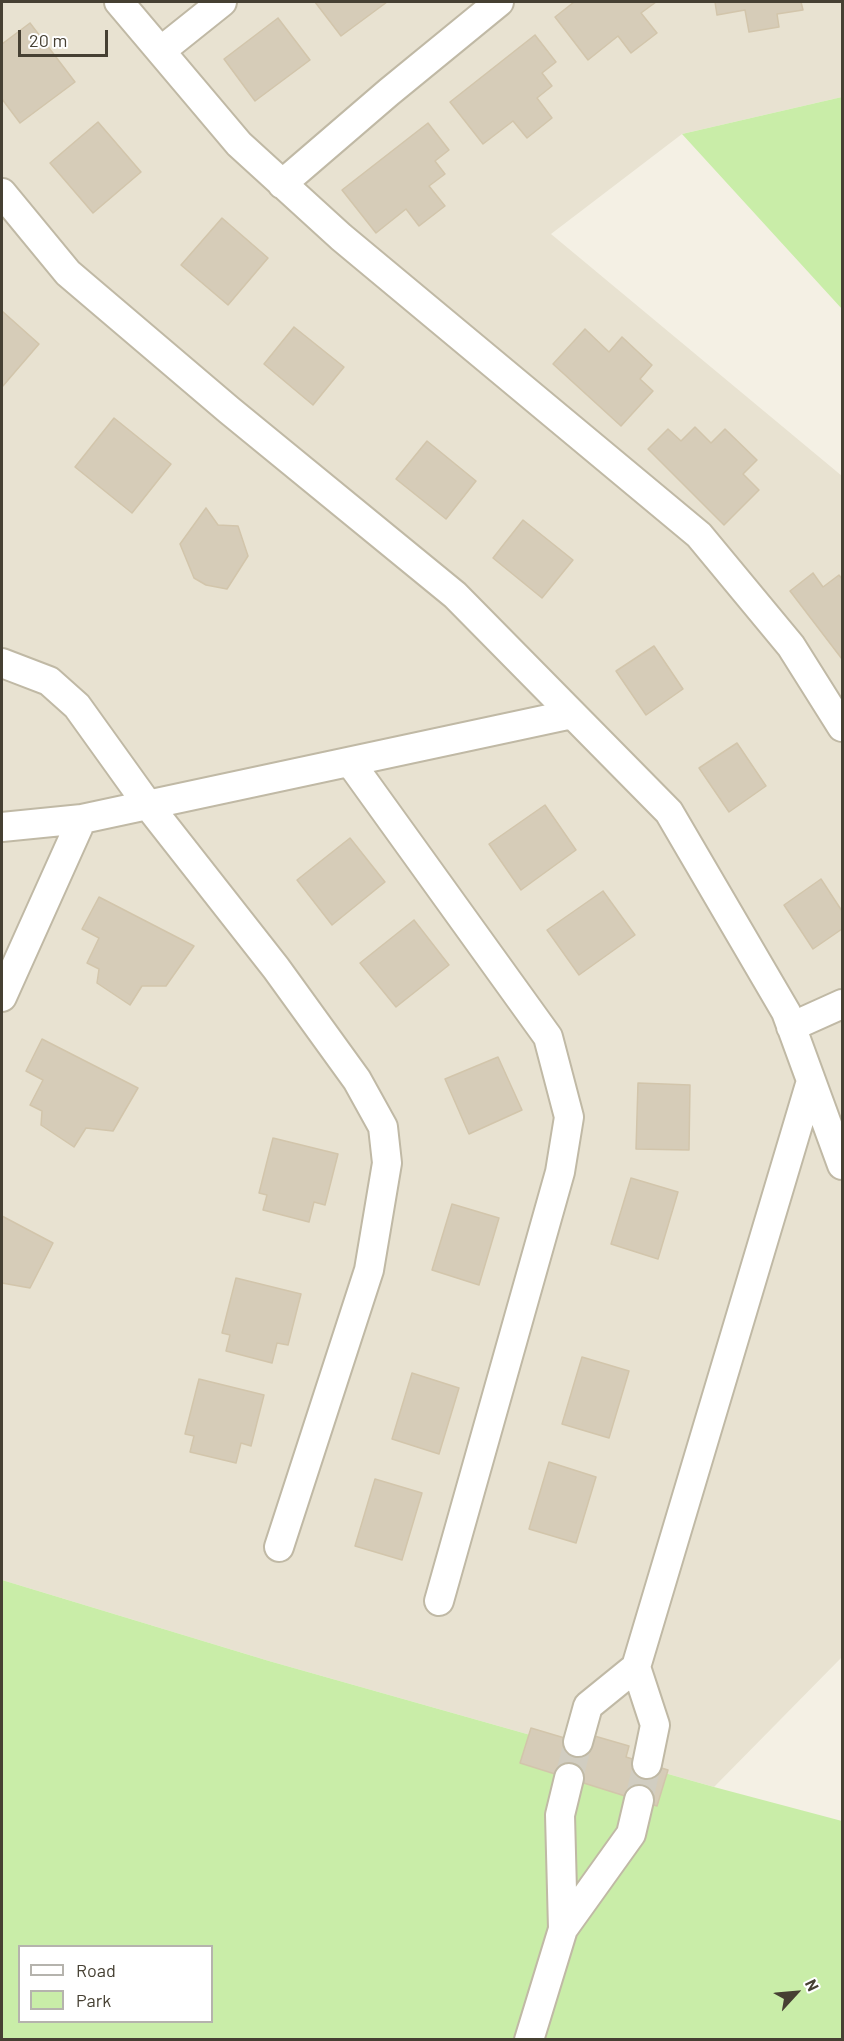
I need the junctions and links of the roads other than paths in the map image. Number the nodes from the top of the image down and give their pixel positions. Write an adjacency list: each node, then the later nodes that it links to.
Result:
1 (118, 2): 4 (street)
2 (222, 2): 4 (street)
3 (499, 2): 5 (street)
4 (162, 50): 5 (street)
5 (282, 183): 9 (street)
6 (2, 193): 8 (street)
7 (2, 663): 11 (street)
8 (572, 714): 10 (street); 16 (street)
9 (843, 727)
10 (350, 762): 11 (street); 20 (street)
11 (148, 805): 12 (street); 19 (street)
12 (82, 819): 13 (street); 14 (street)
13 (2, 827)
14 (2, 997)
15 (843, 1004): 16 (street)
16 (791, 1027): 17 (street)
17 (811, 1081): 18 (street); 21 (street)
18 (843, 1166)
19 (279, 1547)
20 (439, 1601)
21 (636, 1667): 22 (street); 23 (street)
22 (578, 1742)
23 (647, 1764)
24 (569, 1778): 26 (street)
25 (639, 1800): 26 (street)
26 (563, 1929): 27 (street)
27 (529, 2040)

